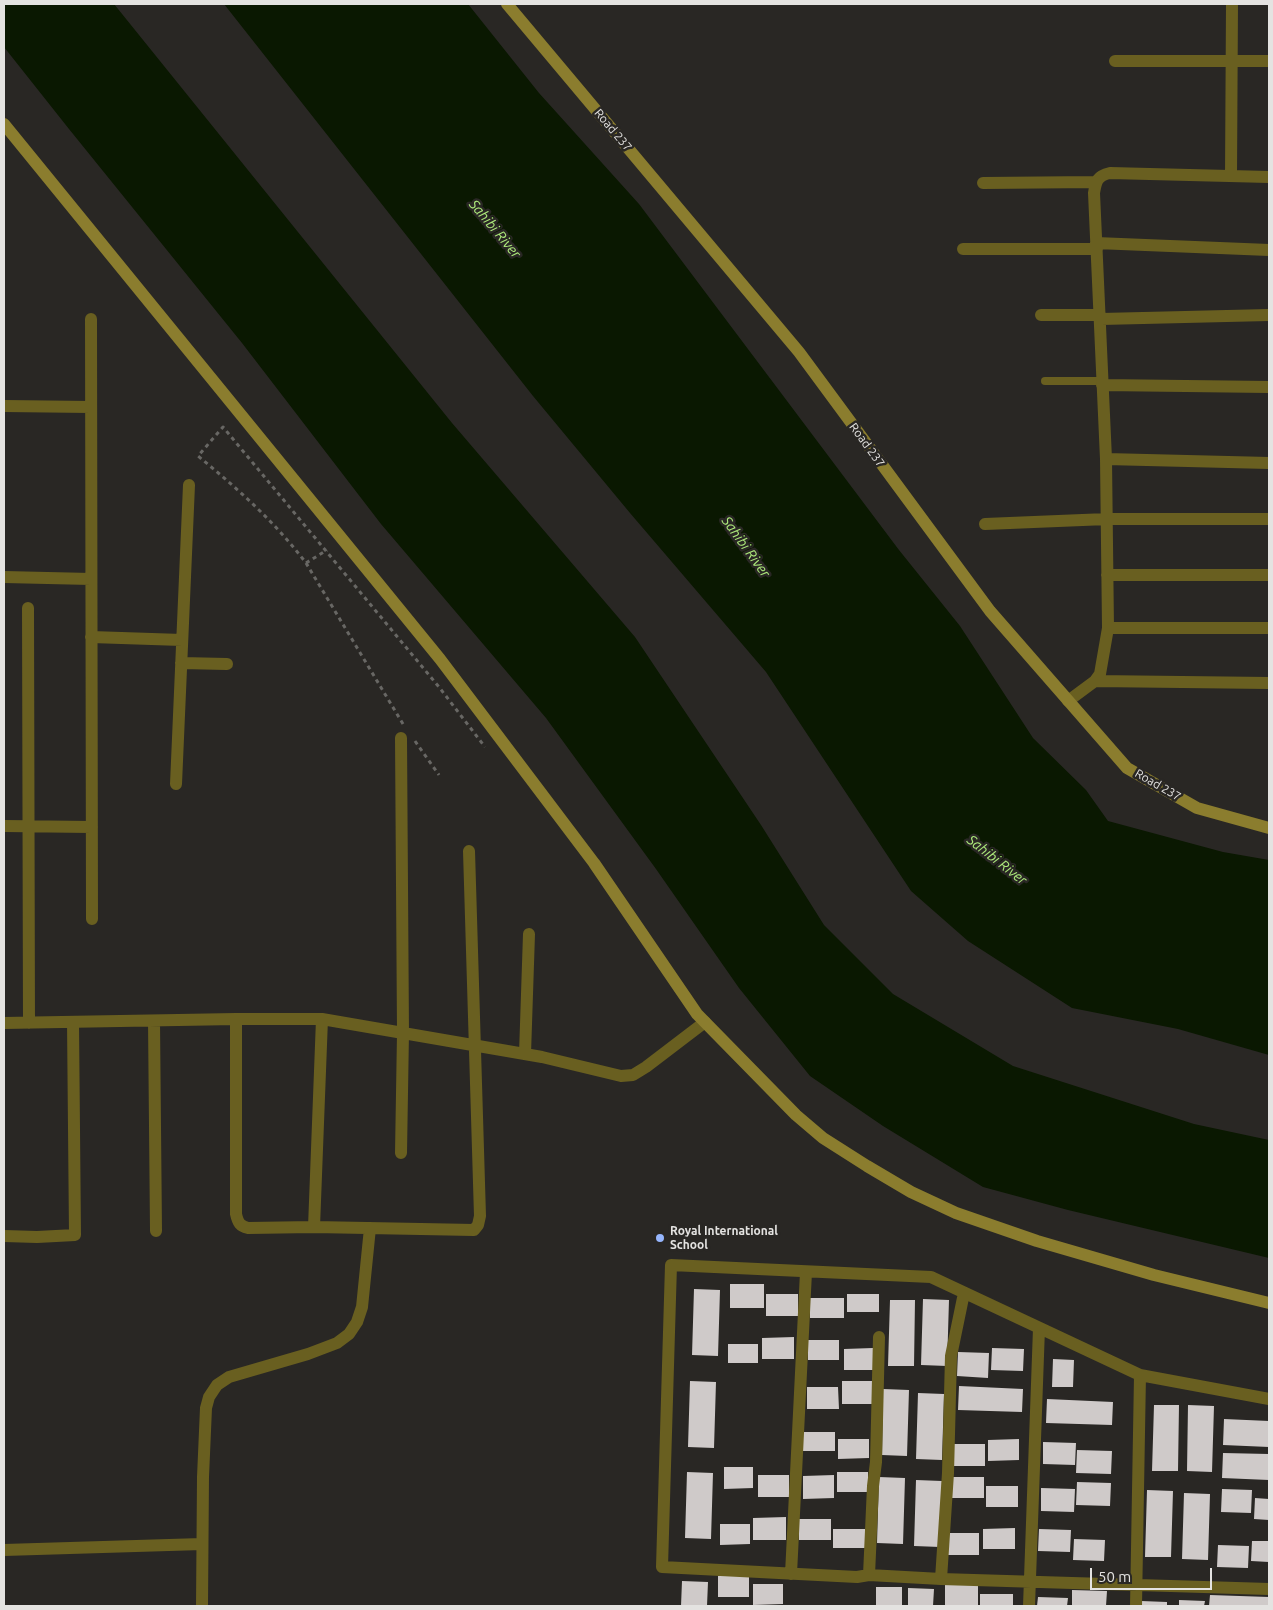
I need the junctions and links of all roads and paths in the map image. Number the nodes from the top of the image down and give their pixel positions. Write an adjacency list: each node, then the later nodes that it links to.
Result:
1 (507, 4): 44 (street, Road 237)
2 (1232, 4): 4 (street)
3 (1115, 61): 4 (street)
4 (1232, 61): 5 (street); 7 (street)
5 (1269, 61)
6 (4, 124): 60 (street)
7 (1231, 176): 8 (street); 9 (street)
8 (1269, 177)
9 (1096, 182): 10 (street); 11 (street)
10 (982, 183)
11 (1096, 246): 12 (street); 13 (street); 16 (street)
12 (963, 249)
13 (1269, 250)
14 (1041, 315): 16 (street)
15 (1269, 315): 16 (street)
16 (1100, 317): 19 (street)
17 (91, 319): 22 (street)
18 (1045, 382): 19 (lane)
19 (1102, 383): 20 (street); 23 (street)
20 (1269, 388)
21 (4, 406): 22 (street)
22 (91, 407): 34 (street)
23 (1106, 459): 24 (street); 26 (street)
24 (1269, 463)
25 (190, 485): 39 (street)
26 (1107, 519): 27 (street); 28 (street); 31 (street)
27 (1269, 519)
28 (985, 524)
29 (327, 550): 30 (path); 30 (path); 46 (path)
30 (306, 563): 45 (path)
31 (1107, 575): 32 (street); 36 (street)
32 (1269, 575)
33 (4, 578): 34 (street)
34 (91, 579): 38 (street)
35 (28, 608): 50 (street)
36 (1108, 628): 37 (street); 42 (street)
37 (1269, 628)
38 (92, 637): 39 (street); 51 (street)
39 (182, 640): 40 (street)
40 (182, 662): 41 (street); 48 (street)
41 (227, 664)
42 (1095, 681): 43 (street); 44 (street)
43 (1269, 683)
44 (1068, 701): 52 (street, Road 237)
45 (407, 735): 47 (path); 63 (street)
46 (485, 747)
47 (439, 775)
48 (176, 784)
49 (4, 826): 50 (street)
50 (28, 826): 51 (street); 62 (street)
51 (92, 827): 54 (street)
52 (1269, 828)
53 (469, 851): 64 (street)
54 (92, 919)
55 (529, 934): 65 (street)
56 (236, 1019): 57 (street); 58 (street); 67 (street)
57 (322, 1019): 63 (street); 67 (street)
58 (154, 1021): 59 (street); 69 (street)
59 (73, 1022): 62 (street); 70 (street)
60 (705, 1022): 65 (street); 73 (street)
61 (4, 1023): 62 (street)
62 (29, 1023)
63 (403, 1033): 64 (street); 66 (street)
64 (476, 1046): 65 (street); 68 (street)
65 (525, 1054)
66 (401, 1153)
67 (314, 1227): 68 (street)
68 (370, 1228): 78 (street)
69 (156, 1231)
70 (4, 1236)
71 (806, 1272): 72 (street); 80 (street); 80 (street)
72 (964, 1293): 74 (street); 82 (street)
73 (1269, 1303)
74 (1039, 1328): 76 (street); 83 (street)
75 (879, 1337): 81 (street)
76 (1140, 1375): 77 (street); 84 (street)
77 (1269, 1398)
78 (202, 1544): 79 (street); 86 (street)
79 (4, 1550)
80 (791, 1574): 81 (street)
81 (869, 1575): 82 (street)
82 (941, 1579): 83 (street)
83 (1029, 1581): 84 (street); 87 (street)
84 (1136, 1584): 85 (street); 88 (street)
85 (1269, 1589)
86 (202, 1606)
87 (1029, 1606)
88 (1136, 1606)

